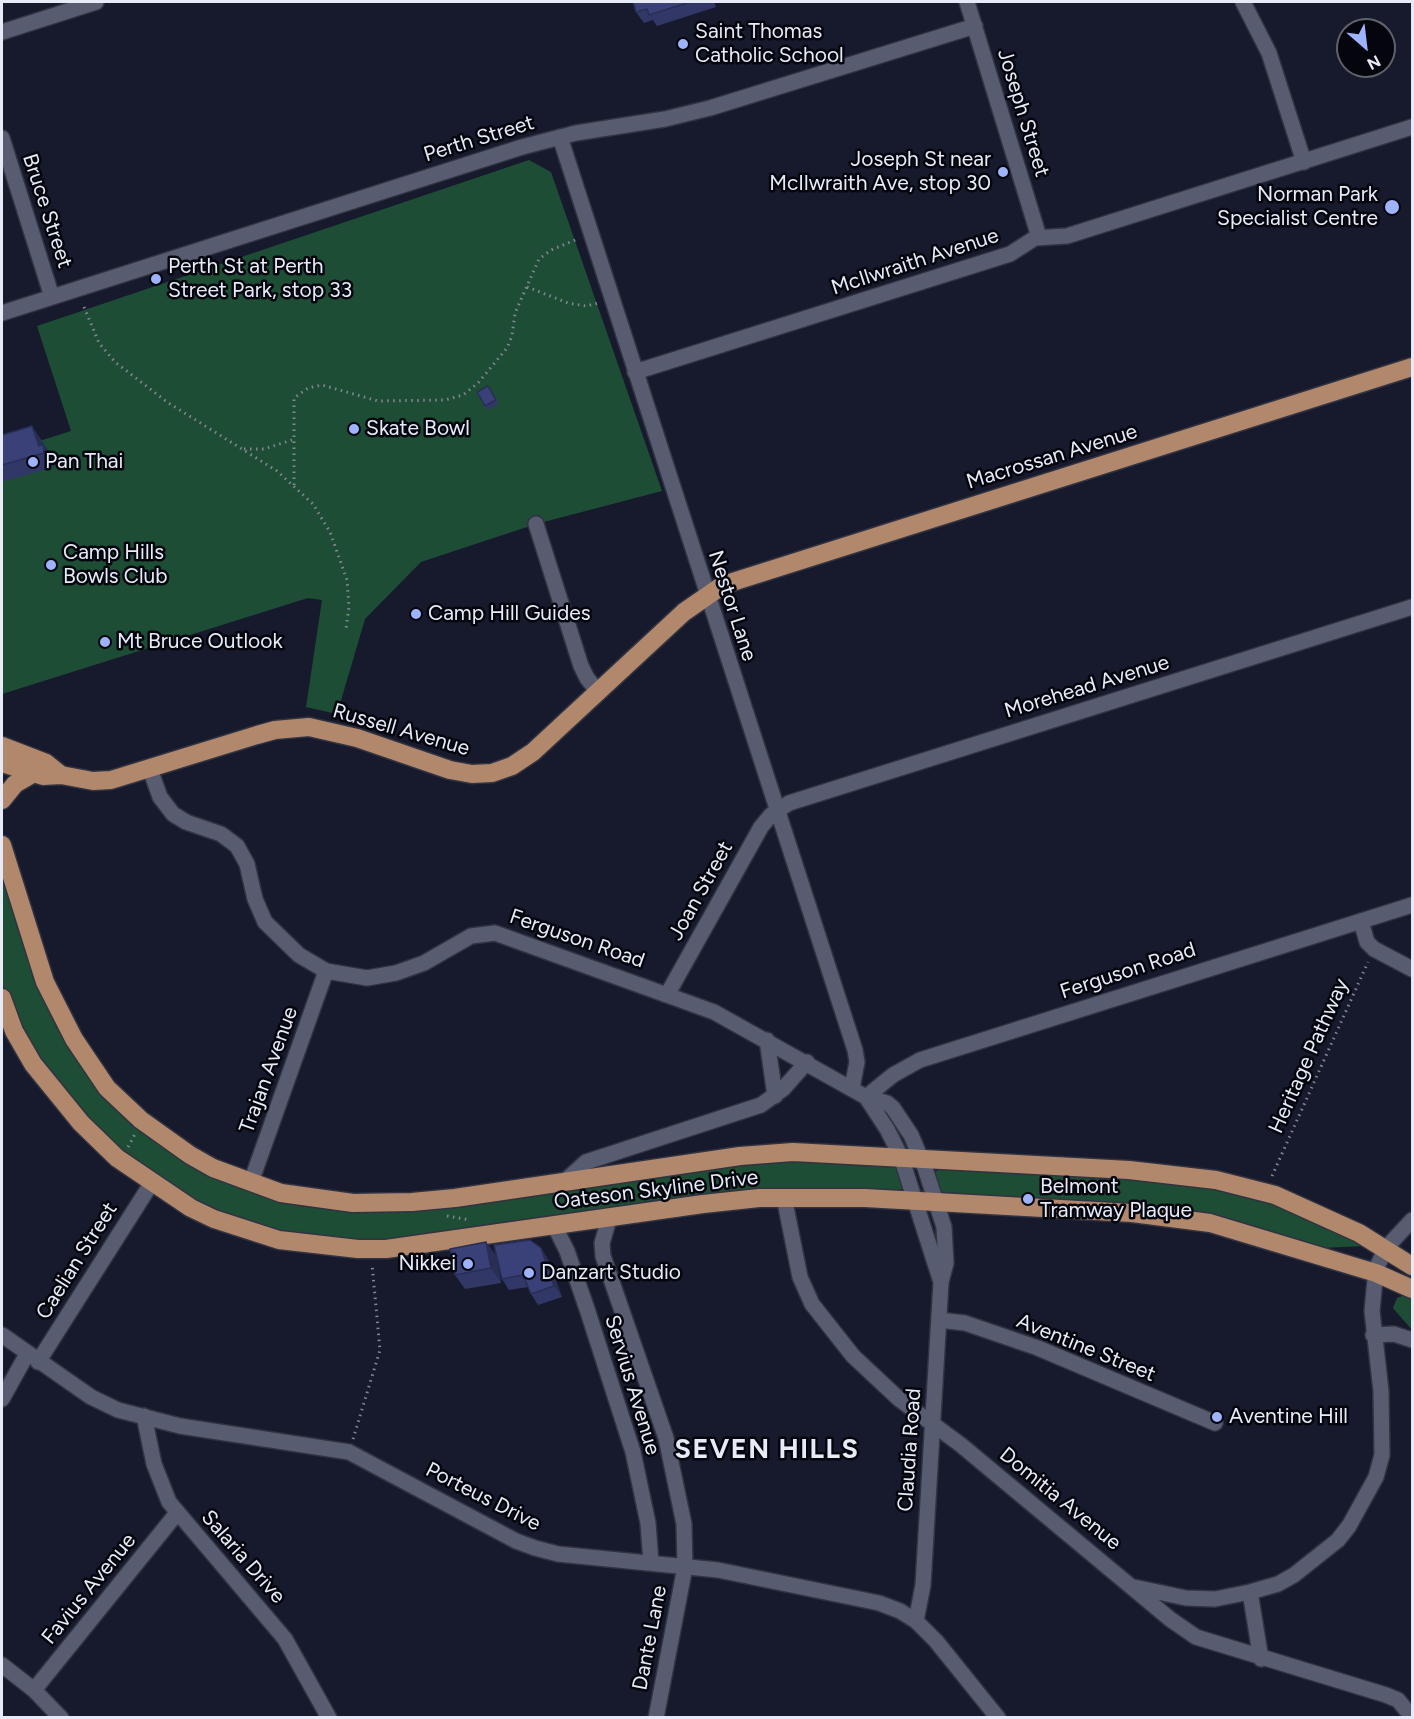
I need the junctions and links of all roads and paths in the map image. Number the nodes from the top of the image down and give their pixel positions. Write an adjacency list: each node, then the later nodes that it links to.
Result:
1 (96, 2): 5 (street)
2 (967, 2): 4 (street, Joseph Street)
3 (1243, 2): 9 (street)
4 (975, 26): 7 (street, Perth Street); 11 (street, Joseph Street)
5 (2, 32)
6 (1413, 127): 9 (street, McIlwraith Avenue)
7 (560, 137): 10 (street, Nestor Lane); 13 (street, Perth Street)
8 (2, 138): 13 (street, Bruce Street)
9 (1304, 162): 11 (street, McIlwraith Avenue)
10 (591, 234): 12 (path); 14 (street, Nestor Lane)
11 (1039, 237): 18 (street, McIlwraith Avenue)
12 (526, 287): 14 (path); 19 (path)
13 (52, 297): 16 (street, Perth Street)
14 (612, 299): 18 (street, Nestor Lane)
15 (84, 307): 22 (path)
16 (2, 313)
17 (1413, 367): 25 (main road, Macrossan Avenue)
18 (635, 372): 25 (street, Nestor Lane)
19 (478, 383): 20 (path); 21 (path)
20 (481, 388)
21 (292, 440): 22 (path); 23 (path)
22 (243, 449): 23 (path)
23 (294, 485): 27 (path)
24 (536, 524): 28 (street)
25 (707, 595): 28 (main road, Russell Avenue); 35 (street, Nestor Lane)
26 (1413, 607): 35 (street, Morehead Avenue)
27 (346, 629)
28 (598, 692): 31 (main road, Russell Avenue)
29 (2, 746): 33 (main road)
30 (2, 763): 32 (main road)
31 (150, 769): 33 (main road, Russell Avenue); 41 (street, Ferguson Road)
32 (34, 773): 33 (main road); 34 (main road)
33 (61, 775)
34 (2, 800)
35 (776, 811): 42 (street, Joan Street); 46 (street, Nestor Lane)
36 (2, 847): 53 (main road, Oateson Skyline Drive)
37 (1413, 905): 38 (street, Ferguson Road)
38 (1360, 921): 39 (street); 48 (street, Ferguson Road)
39 (1374, 949): 40 (street); 51 (path, Heritage Pathway)
40 (1413, 969)
41 (326, 971): 42 (street, Ferguson Road); 53 (street, Trajan Avenue)
42 (667, 994): 44 (street, Ferguson Road)
43 (2, 998): 54 (main road, Oateson Skyline Drive)
44 (767, 1040): 45 (street, Ferguson Road); 47 (street)
45 (807, 1062): 46 (street, Ferguson Road); 47 (street, Oateson Skyline Drive)
46 (852, 1088): 48 (street, Ferguson Road)
47 (775, 1096): 52 (street, Oateson Skyline Drive)
48 (866, 1097): 49 (street, Ferguson Road); 50 (street, Ferguson Road)
49 (901, 1157): 50 (main road, Oateson Skyline Drive); 52 (main road, Oateson Skyline Drive); 56 (street, Claudia Road)
50 (921, 1158): 57 (street, Claudia Road); 63 (main road, Oateson Skyline Drive)
51 (1272, 1176)
52 (565, 1181): 53 (main road, Oateson Skyline Drive)
53 (251, 1182)
54 (151, 1184): 64 (main road, Oateson Skyline Drive); 73 (street, Caelian Street)
55 (784, 1197): 56 (main road, Oateson Skyline Drive); 59 (main road, Oateson Skyline Drive); 77 (street, Domitia Avenue)
56 (916, 1200): 57 (main road, Oateson Skyline Drive); 67 (street, Claudia Road)
57 (936, 1202): 66 (main road, Oateson Skyline Drive); 67 (street, Claudia Road)
58 (445, 1215): 61 (path)
59 (610, 1216): 62 (main road, Oateson Skyline Drive); 81 (street, Servius Avenue)
60 (1413, 1220): 63 (street)
61 (477, 1221)
62 (554, 1225): 64 (main road, Oateson Skyline Drive); 80 (street, Servius Avenue)
63 (1386, 1248): 65 (main road, Oateson Skyline Drive); 66 (street)
64 (373, 1250): 78 (path)
65 (1413, 1266)
66 (1376, 1273): 68 (main road, Oateson Skyline Drive); 71 (street)
67 (941, 1282): 69 (street, Claudia Road)
68 (1413, 1289)
69 (939, 1320): 76 (street, Aventine Street); 77 (street, Claudia Road)
70 (2, 1335): 73 (street, Porteus Drive)
71 (1373, 1335): 72 (street); 83 (street)
72 (1413, 1340)
73 (32, 1358): 74 (street, Caelian Street); 75 (street, Porteus Drive)
74 (2, 1399)
75 (144, 1416): 78 (street, Porteus Drive); 79 (street, Salaria Drive)
76 (1215, 1423)
77 (934, 1424): 82 (street, Domitia Avenue); 84 (street, Claudia Road)
78 (349, 1452): 80 (street, Porteus Drive)
79 (177, 1513): 87 (street, Favius Avenue); 90 (street, Salaria Drive)
80 (651, 1563): 81 (street, Porteus Drive)
81 (685, 1567): 84 (street, Porteus Drive); 91 (street, Dante Lane)
82 (1133, 1587): 83 (street); 85 (street, Domitia Avenue)
83 (1250, 1592): 85 (street)
84 (916, 1621): 92 (street, Porteus Drive)
85 (1261, 1659): 88 (street, Domitia Avenue)
86 (2, 1665): 87 (street)
87 (34, 1690): 89 (street)
88 (1413, 1717)
89 (61, 1718)
90 (329, 1718)
91 (656, 1718)
92 (998, 1718)

